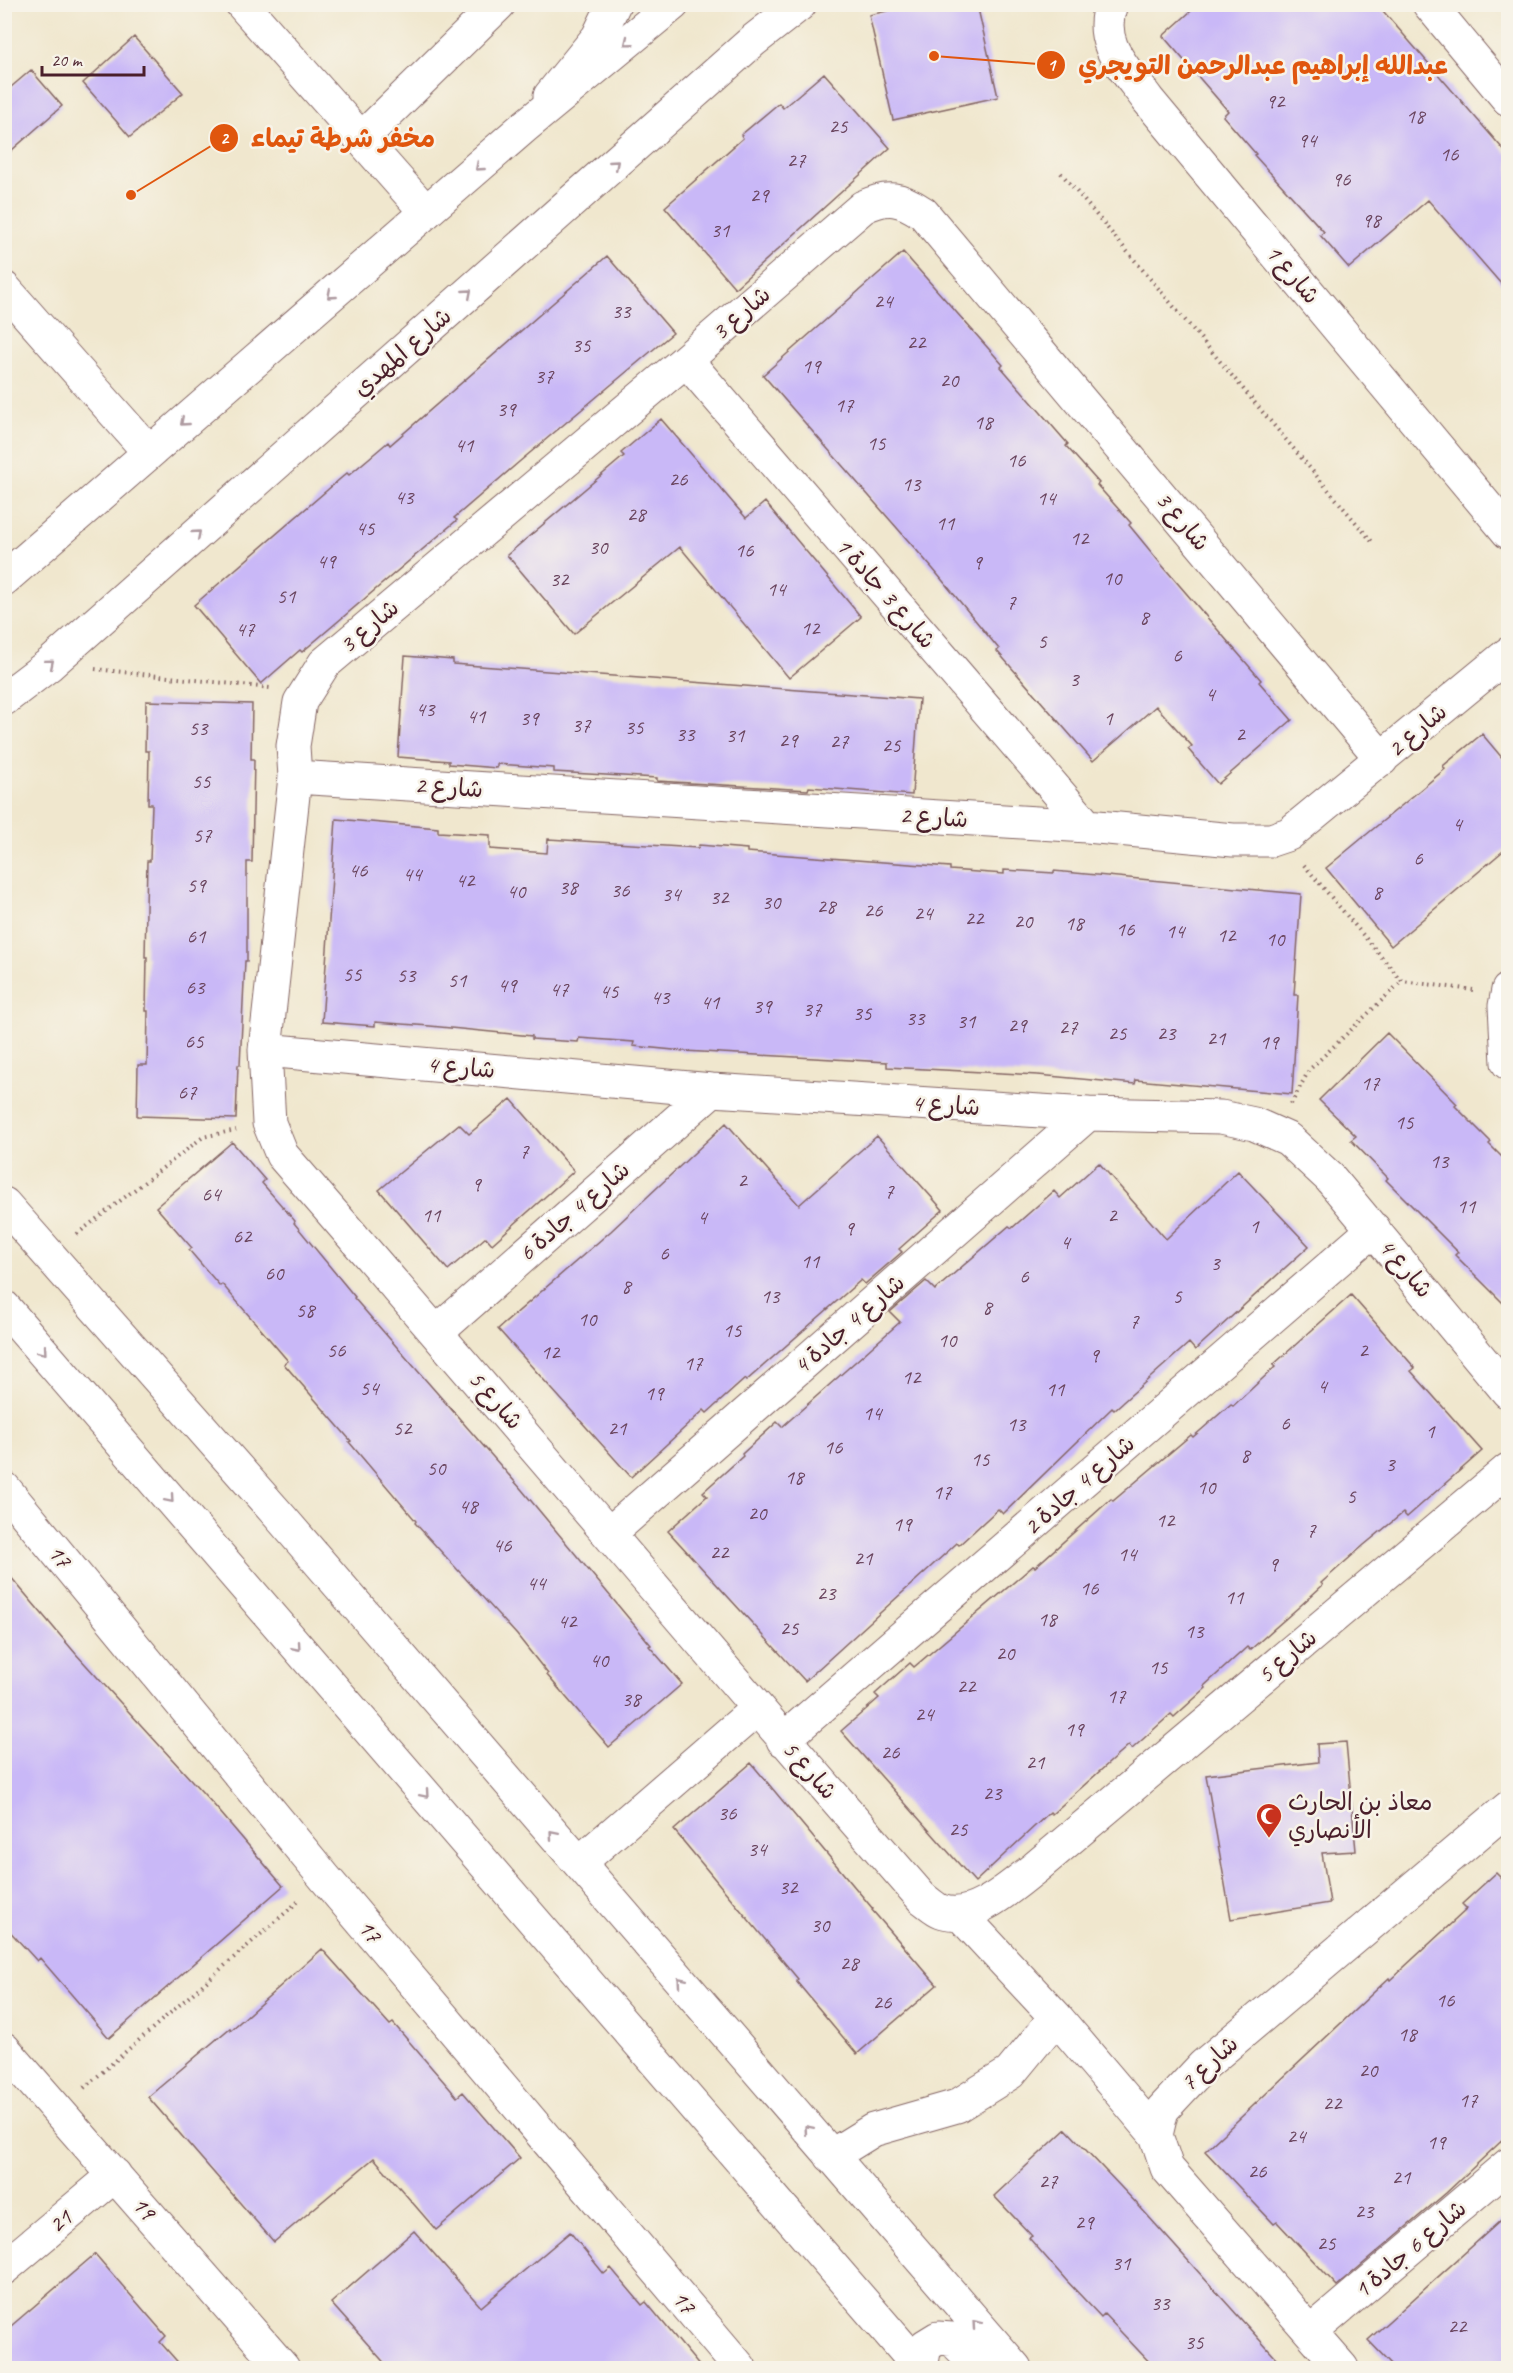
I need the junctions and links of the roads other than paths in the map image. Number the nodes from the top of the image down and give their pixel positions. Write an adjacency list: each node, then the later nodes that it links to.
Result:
1 (242, 4): 12 (street)
2 (499, 4): 12 (street)
3 (614, 4): 11 (street)
4 (674, 4): 11 (street, one-way to 11)
5 (789, 4): 9 (street)
6 (800, 4): 9 (street, شارع المهدي)
7 (1111, 4): 17 (street, شارع 1)
8 (1429, 4): 10 (street)
9 (754, 40): 20 (street, شارع المهدي, one-way to 9)
10 (1509, 99)
11 (524, 128): 13 (street, one-way to 13)
12 (361, 139): 13 (street)
13 (426, 212): 16 (street, one-way to 16)
14 (4, 288): 16 (street)
15 (686, 360): 21 (street, شارع 3); 22 (street, شارع 3); 23 (street, شارع 3 جادة 1)
16 (149, 452): 18 (street)
17 (1509, 532)
18 (4, 579)
19 (1505, 664): 21 (street, شارع 2)
20 (4, 699)
21 (1382, 759): 23 (street, شارع 2)
22 (295, 777): 23 (street, شارع 2); 25 (street, شارع 3)
23 (1087, 826)
24 (1508, 992): 26 (street)
25 (265, 1050): 27 (street, شارع 4); 32 (street, شارع 5)
26 (1509, 1063)
27 (712, 1090): 28 (street, شارع 4); 32 (street, شارع 4 جادة 6)
28 (1088, 1114): 30 (street, شارع 4); 36 (street, شارع 4 جادة 4)
29 (4, 1204): 40 (street, one-way to 29)
30 (1374, 1229): 33 (street, شارع 4); 38 (street, شارع 4 جادة 2)
31 (4, 1307): 52 (street, one-way to 52)
32 (437, 1332): 36 (street, شارع 5)
33 (1509, 1392)
34 (1509, 1470): 41 (street, شارع 5)
35 (4, 1488): 51 (street, 17)
36 (610, 1533): 37 (street, شارع 5)
37 (757, 1709): 38 (street, شارع 5); 40 (street)
38 (783, 1740): 41 (street, شارع 5)
39 (1509, 1808): 44 (street, شارع 7)
40 (579, 1863): 45 (street, one-way to 40)
41 (958, 1913): 42 (street)
42 (1056, 2017): 44 (street); 45 (street)
43 (4, 2049): 47 (street, 19)
44 (1156, 2135): 49 (street)
45 (831, 2156): 54 (street, one-way to 45)
46 (1509, 2165): 49 (street, شارع 6 جادة 1)
47 (115, 2175): 48 (street, 21); 50 (street, 19)
48 (4, 2268)
49 (1311, 2332): 55 (street)
50 (283, 2368)
51 (740, 2368)
52 (921, 2368): 53 (street)
53 (981, 2368)
54 (1015, 2368)
55 (1342, 2368)

